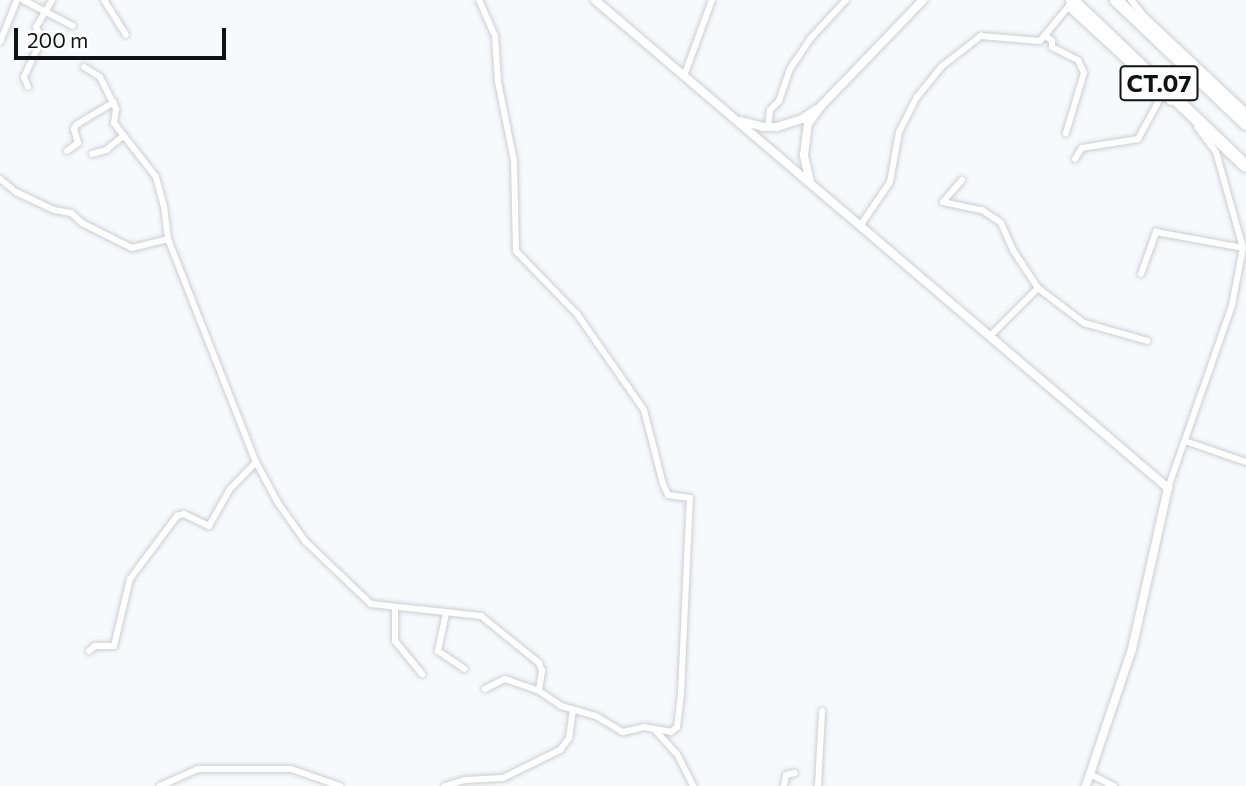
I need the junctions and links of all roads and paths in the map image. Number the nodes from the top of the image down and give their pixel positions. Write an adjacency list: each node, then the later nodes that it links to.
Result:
1 (17, 0): 17 (street)
2 (23, 0): 13 (street)
3 (52, 0): 13 (street)
4 (104, 0): 15 (street)
5 (480, 0): 57 (street)
6 (595, 0): 19 (street)
7 (712, 0): 19 (street)
8 (846, 0): 27 (street)
9 (923, 0): 23 (street)
10 (1072, 0): 33 (highway, CT.07)
11 (1116, 0): 26 (highway, CT.07)
12 (1131, 0): 24 (street)
13 (47, 12): 14 (street); 20 (street)
14 (74, 26)
15 (126, 35)
16 (1046, 36): 21 (street); 28 (street); 37 (street)
17 (0, 42)
18 (84, 67): 22 (street)
19 (684, 76): 25 (street)
20 (28, 87)
21 (1162, 95): 32 (street); 39 (street)
22 (114, 102): 29 (street); 30 (street)
23 (822, 105): 27 (street); 36 (street)
24 (1246, 112)
25 (735, 119): 27 (street); 36 (street)
26 (1246, 124)
27 (768, 127)
28 (1066, 133)
29 (123, 136): 31 (street); 38 (street)
30 (67, 151)
31 (92, 154)
32 (1075, 159)
33 (1246, 166)
34 (0, 178): 38 (street)
35 (962, 180): 41 (street)
36 (811, 183): 37 (street)
37 (860, 226): 42 (street)
38 (168, 239): 45 (street)
39 (1243, 248): 40 (street); 44 (street)
40 (1141, 274)
41 (1038, 288): 42 (street); 43 (street)
42 (991, 335): 47 (street)
43 (1148, 341)
44 (1185, 441): 46 (street); 47 (street)
45 (256, 462): 48 (street); 50 (street)
46 (1246, 462)
47 (1167, 488): 59 (street)
48 (395, 608): 49 (street); 52 (street)
49 (446, 613): 51 (street); 54 (street)
50 (89, 651)
51 (465, 669)
52 (422, 674)
53 (485, 689): 54 (street)
54 (539, 691): 55 (street)
55 (573, 711): 57 (street); 62 (street)
56 (822, 711): 65 (street)
57 (656, 731): 63 (street)
58 (795, 772): 64 (street)
59 (1092, 775): 66 (street); 67 (street)
60 (160, 786): 61 (street)
61 (340, 786)
62 (444, 786)
63 (694, 786)
64 (784, 786)
65 (818, 786)
66 (1086, 786)
67 (1114, 786)

